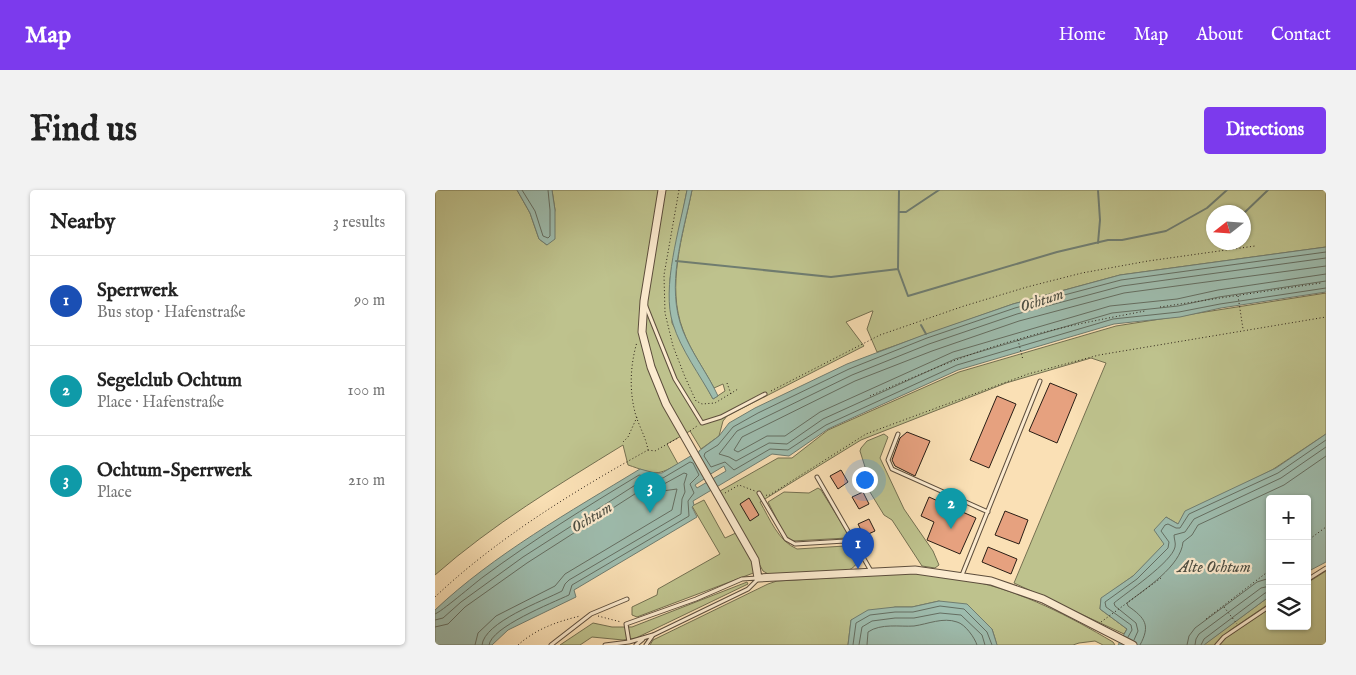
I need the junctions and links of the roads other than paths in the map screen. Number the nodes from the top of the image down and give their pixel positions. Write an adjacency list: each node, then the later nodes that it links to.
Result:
1 (662, 190): 2 (street)
2 (644, 301): 4 (lane); 14 (street)
3 (1040, 381): 8 (lane)
4 (765, 394)
5 (898, 434): 8 (lane)
6 (817, 477): 9 (lane)
7 (759, 493): 9 (lane)
8 (988, 512): 12 (lane)
9 (855, 544): 11 (lane)
10 (1326, 568): 13 (lane)
11 (871, 572): 12 (street); 14 (street)
12 (961, 576): 24 (street)
13 (1311, 577)
14 (758, 578): 17 (lane); 19 (lane)
15 (627, 599): 20 (lane)
16 (1266, 609): 25 (lane)
17 (653, 635): 18 (lane); 23 (lane)
18 (644, 638): 19 (lane); 22 (lane)
19 (629, 642): 21 (lane)
20 (551, 645)
21 (605, 645)
22 (636, 645)
23 (646, 645)
24 (1133, 645)
25 (1217, 645)

